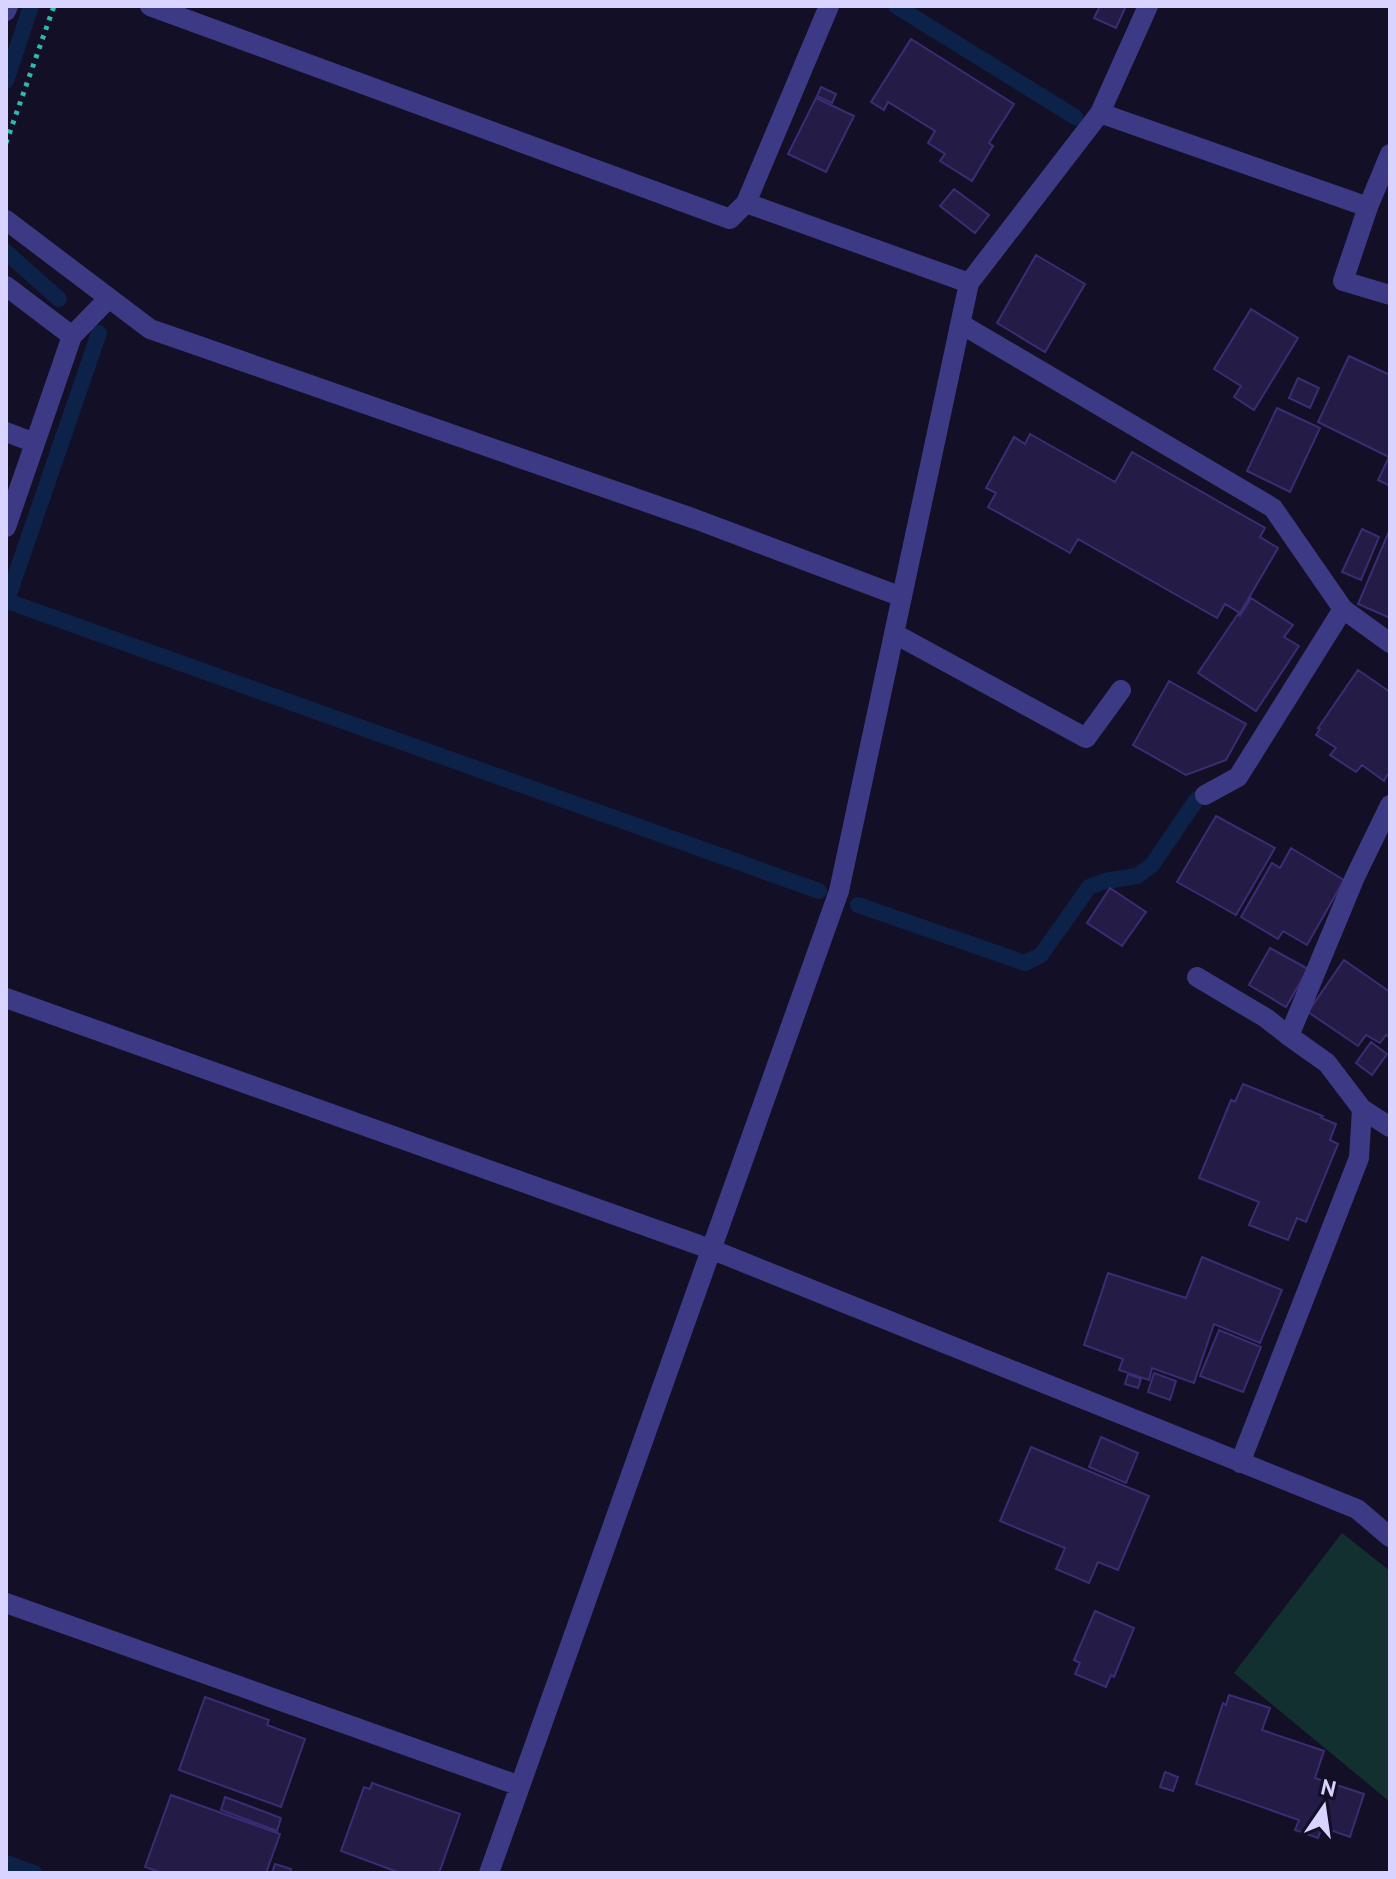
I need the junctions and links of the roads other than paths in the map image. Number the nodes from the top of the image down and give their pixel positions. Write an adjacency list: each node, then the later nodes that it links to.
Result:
1 (150, 6): 6 (street)
2 (829, 6): 6 (street)
3 (1148, 6): 4 (street)
4 (1100, 113): 7 (street); 9 (street)
5 (1390, 154): 7 (street)
6 (746, 203): 9 (street)
7 (1368, 207): 11 (street)
8 (6, 220): 12 (street)
9 (969, 283): 13 (street)
10 (6, 286): 14 (street)
11 (1390, 295)
12 (109, 298): 14 (street); 18 (street)
13 (961, 324): 18 (street); 19 (street)
14 (72, 336): 16 (street)
15 (6, 432): 16 (street)
16 (35, 443): 17 (street)
17 (6, 527)
18 (902, 597): 20 (street)
19 (1343, 609): 21 (street); 23 (street)
20 (895, 634): 22 (street); 30 (street)
21 (1390, 643)
22 (1121, 690)
23 (1205, 795)
24 (1390, 805): 27 (street)
25 (1197, 977): 27 (street)
26 (6, 998): 30 (street)
27 (1289, 1036): 28 (street)
28 (1362, 1109): 29 (street); 31 (street)
29 (1390, 1127)
30 (713, 1250): 31 (street); 34 (street)
31 (1240, 1463): 32 (street)
32 (1390, 1537)
33 (6, 1603): 34 (street)
34 (520, 1786): 35 (street)
35 (489, 1873)

